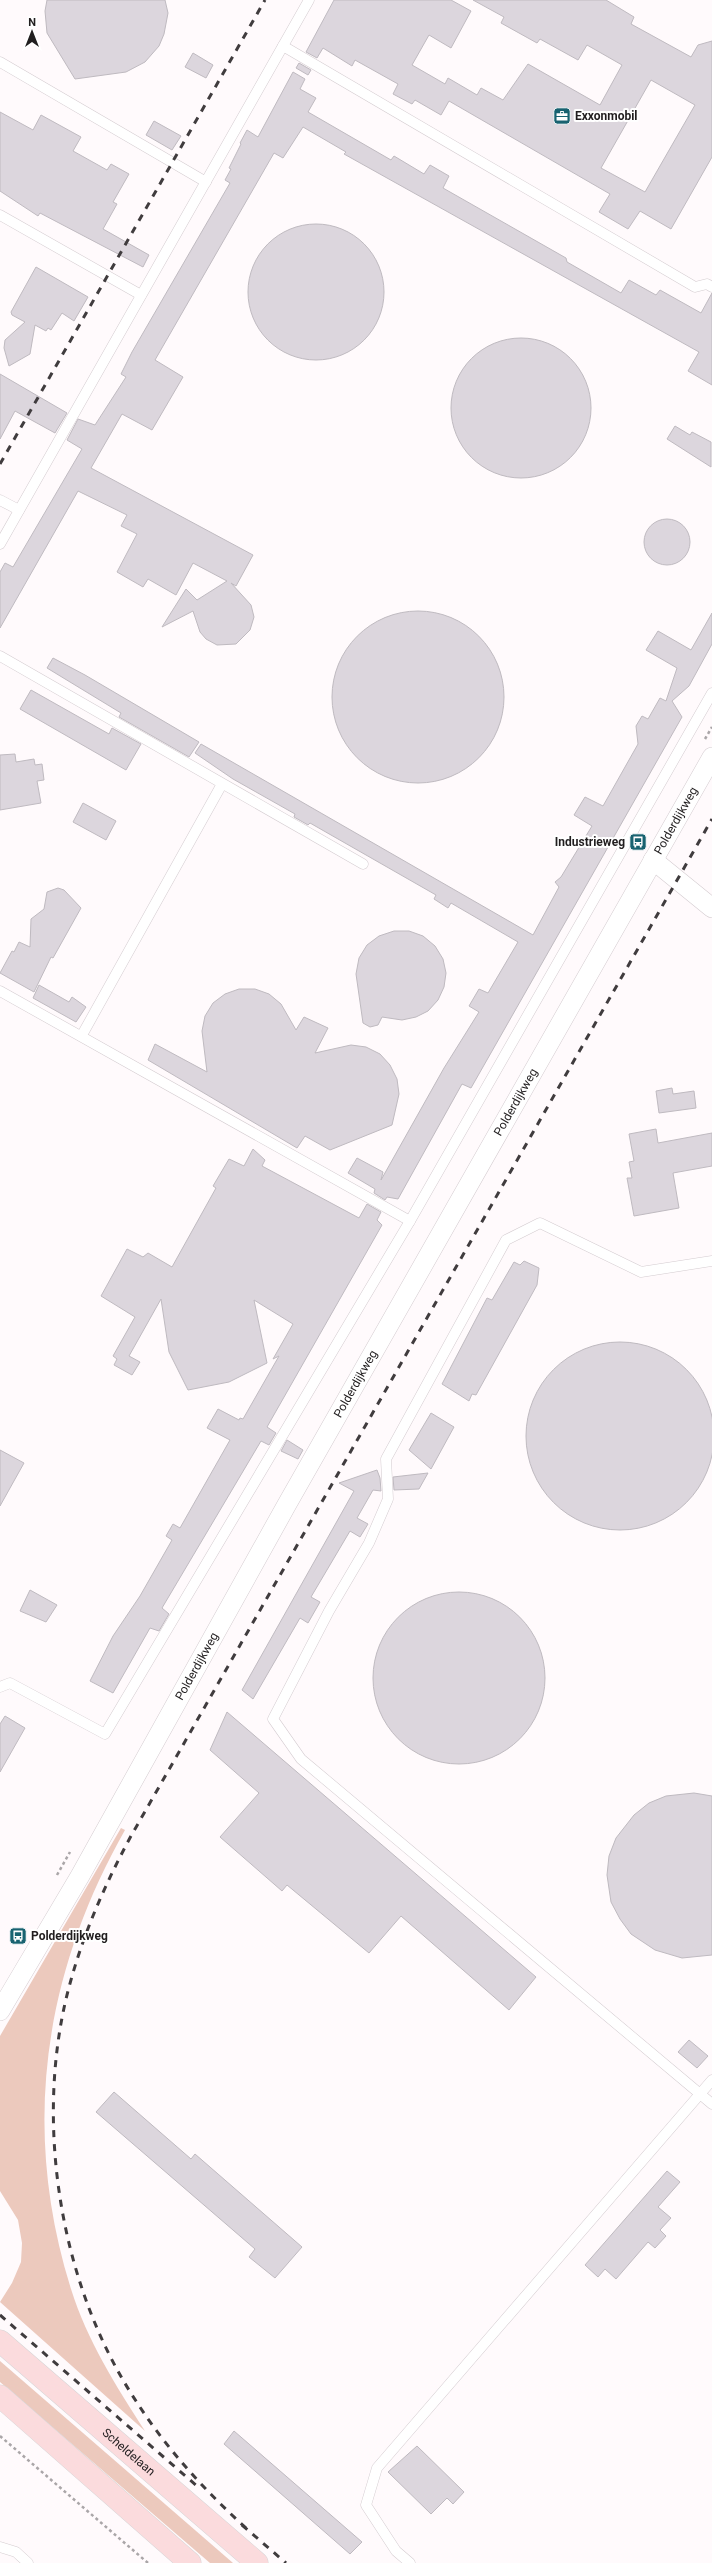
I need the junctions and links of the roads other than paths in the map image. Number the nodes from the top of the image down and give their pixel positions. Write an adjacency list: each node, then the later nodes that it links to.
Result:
1 (310, 0): 2 (lane)
2 (283, 46): 4 (lane); 6 (lane)
3 (0, 62): 4 (lane)
4 (206, 182): 7 (lane)
5 (0, 216): 7 (lane)
6 (712, 288)
7 (141, 295): 9 (lane)
8 (0, 500): 9 (lane)
9 (19, 510): 10 (lane)
10 (0, 544)
11 (0, 656): 14 (lane)
12 (712, 693): 20 (lane)
13 (712, 756): 15 (street, Polderdijkweg)
14 (222, 784): 16 (lane); 19 (lane)
15 (653, 860): 17 (street); 23 (street, Polderdijkweg)
16 (363, 864)
17 (712, 908)
18 (0, 991): 19 (lane)
19 (82, 1035): 20 (lane)
20 (410, 1220): 22 (lane)
21 (712, 1261): 25 (lane)
22 (0, 1687)
23 (0, 2011)
24 (712, 2080): 25 (lane)
25 (700, 2094): 26 (lane); 33 (lane)
26 (712, 2104)
27 (0, 2341): 32 (main road, Scheldelaan)
28 (0, 2396): 31 (main road)
29 (0, 2547): 30 (lane)
30 (28, 2563)
31 (190, 2563)
32 (257, 2563)
33 (410, 2563)

